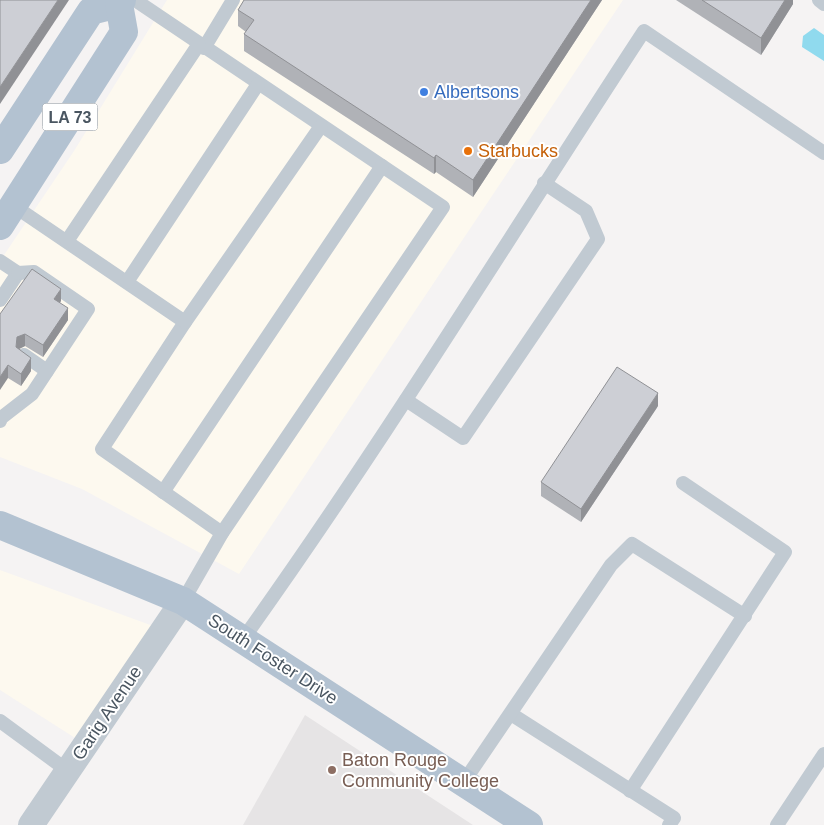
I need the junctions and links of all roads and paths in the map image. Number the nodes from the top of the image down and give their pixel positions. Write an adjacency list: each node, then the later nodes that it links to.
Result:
1 (233, 0): 5 (lane)
2 (818, 0): 4 (lane)
3 (125, 1): 5 (lane); 8 (main road, LA 73); 12 (main road, LA 73)
4 (824, 4)
5 (201, 46): 6 (lane); 13 (lane)
6 (258, 84): 7 (lane); 16 (lane)
7 (321, 126): 10 (lane); 18 (lane)
8 (0, 150)
9 (824, 153): 11 (lane)
10 (382, 166): 24 (lane); 26 (lane)
11 (544, 183): 21 (lane); 21 (lane)
12 (7, 216): 13 (lane)
13 (67, 241): 16 (lane)
14 (0, 260): 15 (lane)
15 (18, 273): 17 (lane); 20 (lane)
16 (127, 282): 18 (lane)
17 (0, 300)
18 (185, 322): 24 (lane)
19 (24, 355): 20 (lane)
20 (47, 371): 22 (lane)
21 (406, 400): 29 (lane)
22 (0, 418)
23 (683, 483): 28 (lane)
24 (164, 492): 26 (lane)
25 (0, 525): 27 (main road, South Foster Drive)
26 (222, 533): 27 (lane)
27 (183, 601): 29 (main road, South Foster Drive); 33 (street, Garig Avenue)
28 (745, 616): 30 (lane); 35 (lane)
29 (242, 639): 34 (main road, South Foster Drive)
30 (511, 714): 34 (lane); 35 (lane)
31 (0, 721): 33 (lane)
32 (824, 754): 39 (lane)
33 (68, 771): 36 (street, Garig Avenue)
34 (463, 783): 37 (main road, South Foster Drive)
35 (630, 791): 38 (lane)
36 (31, 825)
37 (529, 825)
38 (669, 825)
39 (777, 825)

